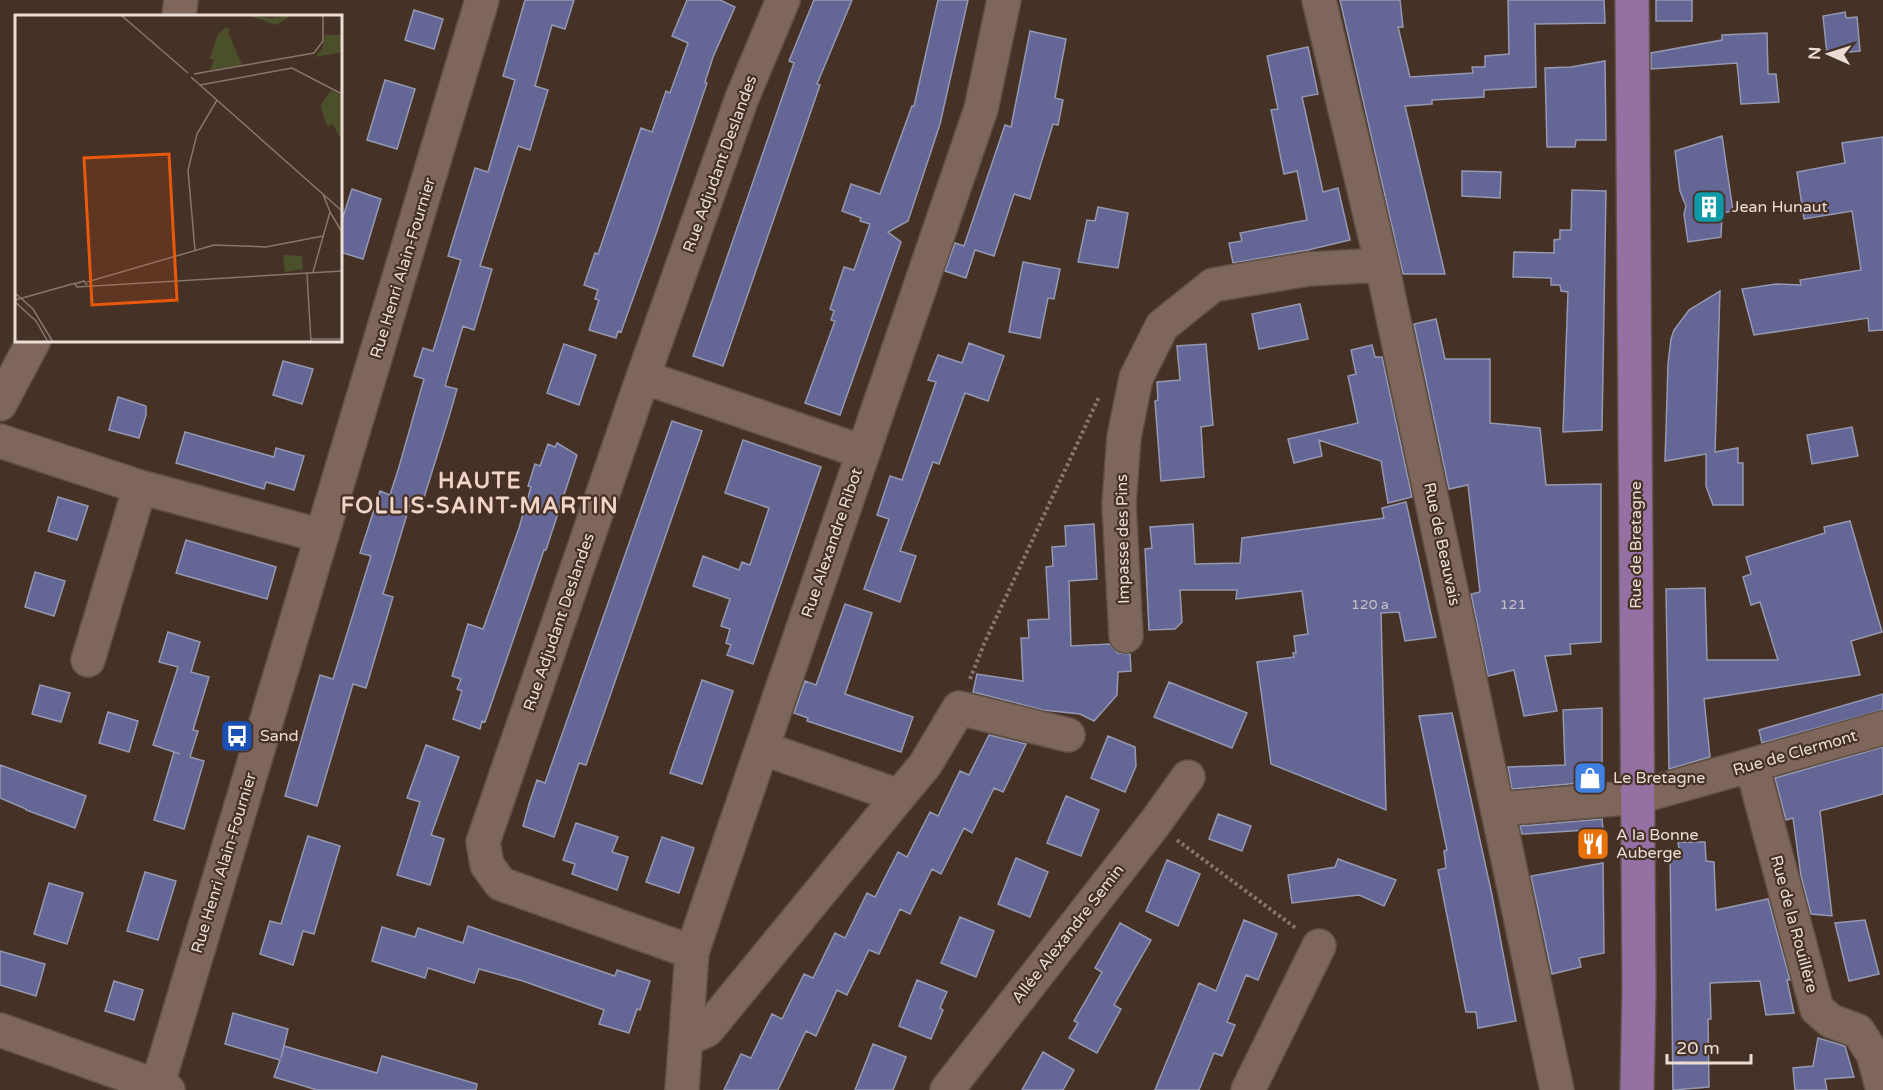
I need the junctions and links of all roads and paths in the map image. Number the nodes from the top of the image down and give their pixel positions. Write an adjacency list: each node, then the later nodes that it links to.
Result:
1 (181, 0): 7 (street)
2 (482, 0): 16 (street, Rue Henri Alain-Fournier)
3 (783, 0): 10 (street, Rue Adjudant Deslandes)
4 (1004, 0): 14 (street, Rue Alexandre Ribot)
5 (1319, 0): 8 (street, Rue de Beauvais)
6 (1632, 0): 26 (main road, Rue de Bretagne)
7 (179, 15)
8 (1382, 265): 17 (street, Impasse des Pins); 27 (street, Rue de Beauvais)
9 (33, 342): 12 (street)
10 (643, 377): 14 (street); 30 (street, Rue Adjudant Deslandes)
11 (1104, 388): 19 (path)
12 (0, 404)
13 (0, 441): 15 (street)
14 (863, 452): 22 (street, Rue Alexandre Ribot)
15 (140, 487): 16 (street); 18 (street)
16 (322, 536): 33 (street, Rue Henri Alain-Fournier)
17 (1125, 636)
18 (88, 660)
19 (959, 708): 21 (street); 25 (street)
20 (1883, 728): 23 (street, Rue de Clermont)
21 (1068, 735)
22 (762, 748): 25 (street); 30 (street, Rue Alexandre Ribot)
23 (1752, 766): 26 (street, Rue de Clermont); 39 (street, Rue de la Rouillère)
24 (1188, 777): 28 (street, Allée Alexandre Semin)
25 (899, 796): 32 (street)
26 (1638, 797): 27 (street, Rue de Clermont); 38 (main road, Rue de Bretagne)
27 (1499, 809): 37 (street, Rue de Beauvais)
28 (1155, 823): 29 (path); 35 (street, Allée Alexandre Semin)
29 (1319, 945): 36 (street)
30 (692, 952): 32 (street, Rue Alexandre Ribot)
31 (0, 1030): 33 (street)
32 (687, 1039): 34 (street, Rue Alexandre Ribot)
33 (163, 1089)
34 (682, 1090)
35 (947, 1090)
36 (1248, 1090)
37 (1557, 1090)
38 (1637, 1090)
39 (1883, 1090)

